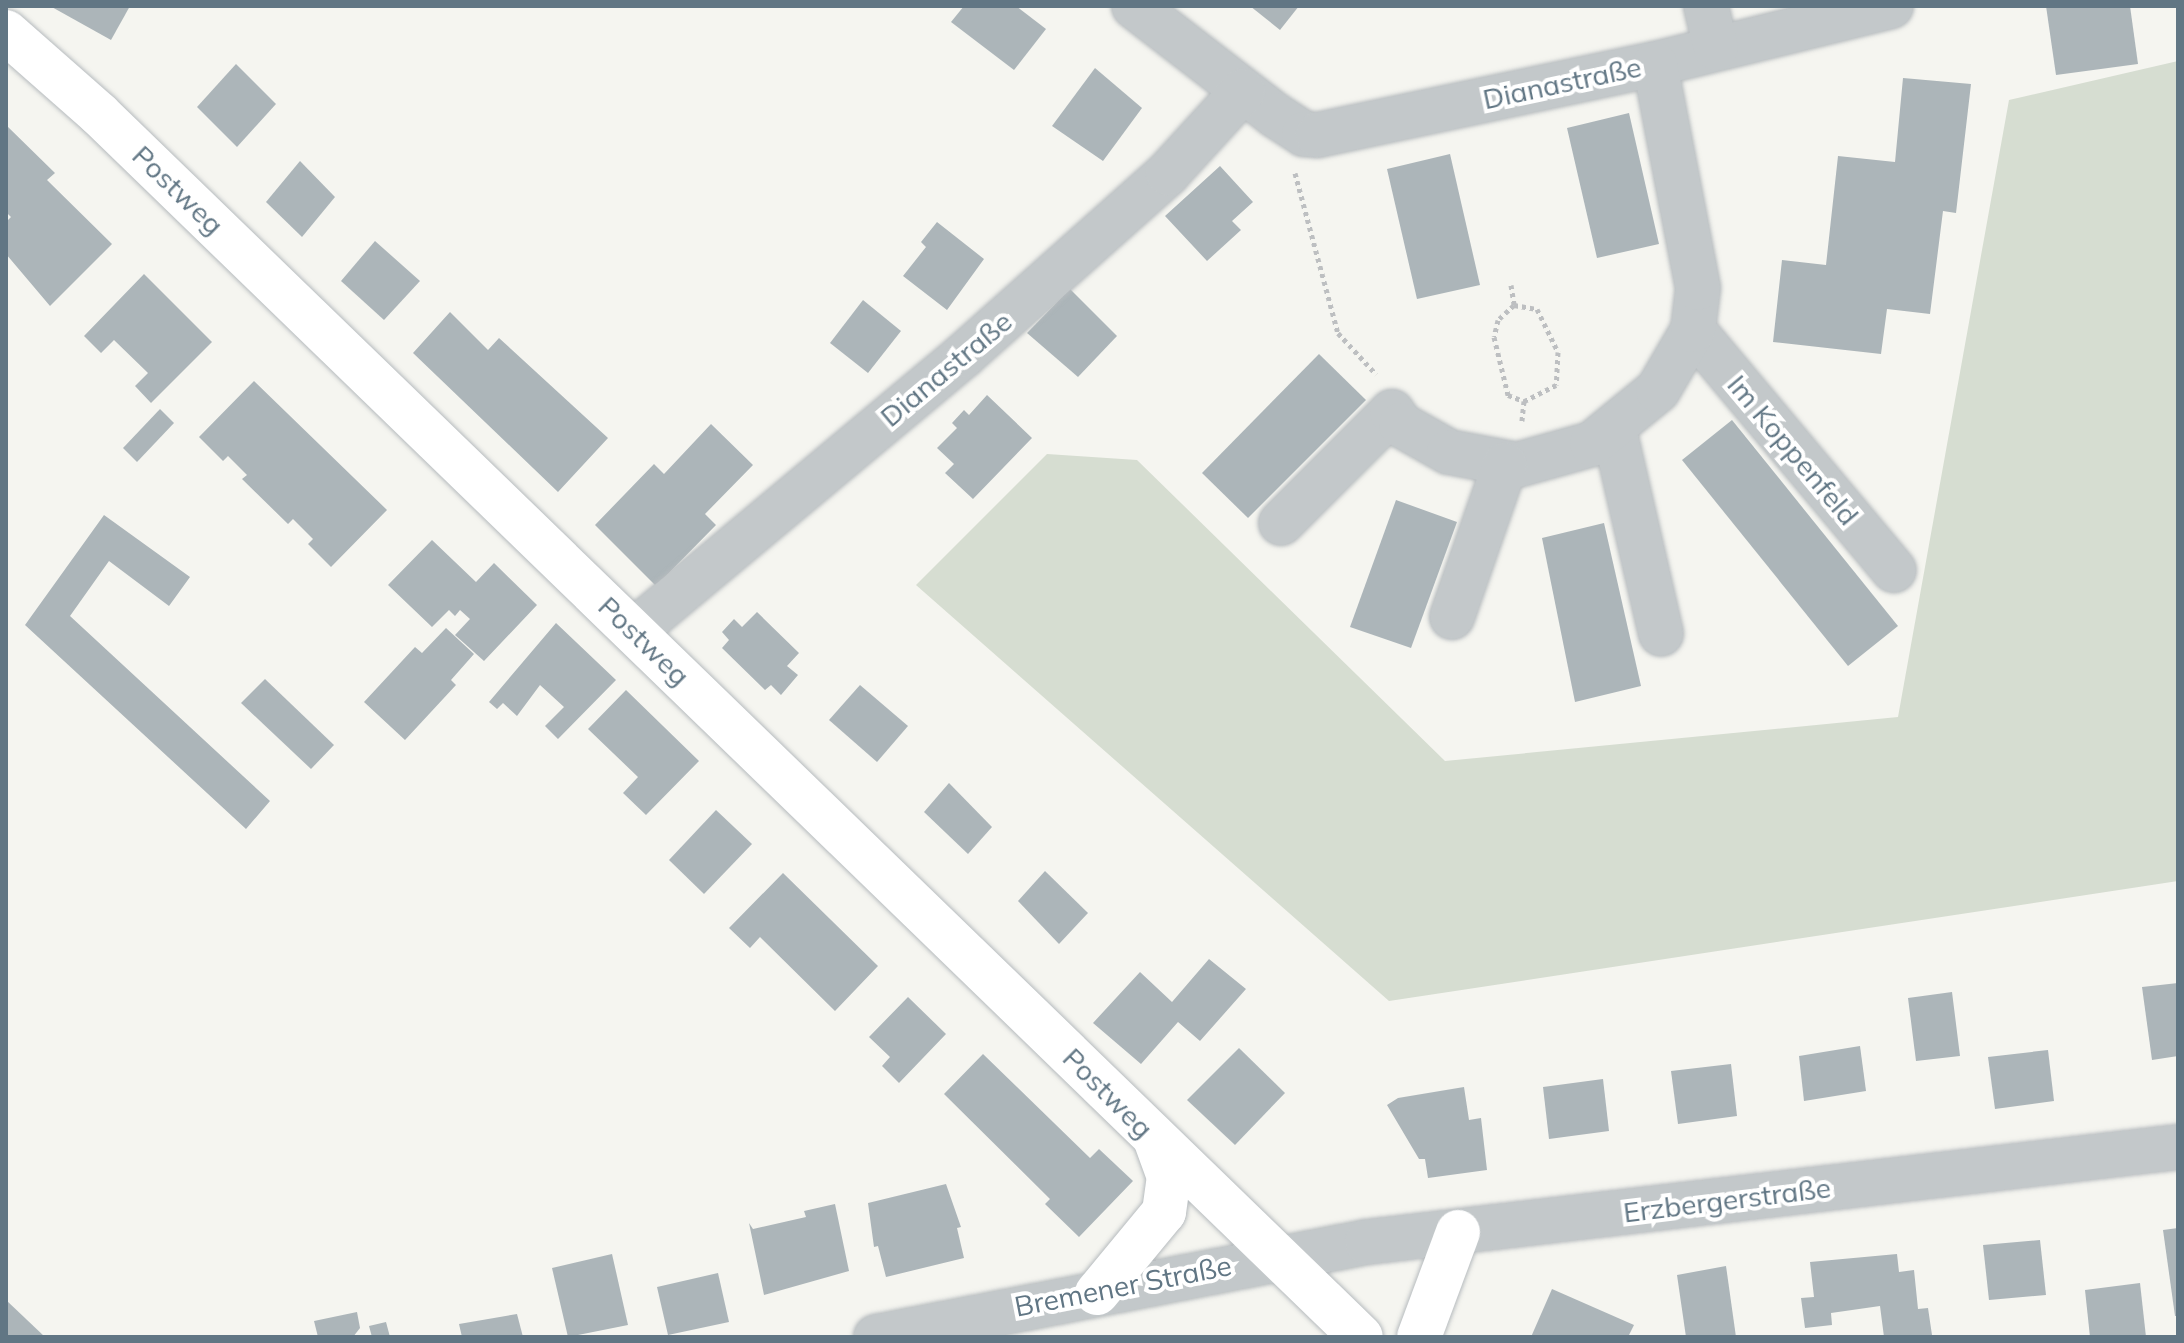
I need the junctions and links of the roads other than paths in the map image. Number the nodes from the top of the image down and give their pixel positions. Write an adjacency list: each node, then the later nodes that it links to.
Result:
1 (1134, 6): 7 (street)
2 (1706, 6): 5 (street)
3 (1891, 6): 5 (street, Dianastraße)
4 (6, 32): 14 (main road, Postweg)
5 (1716, 48): 6 (street, Dianastraße)
6 (1655, 64): 7 (street, Dianastraße); 8 (street)
7 (1243, 91): 14 (street, Dianastraße)
8 (1693, 330): 9 (street); 12 (street, Im Koppenfeld)
9 (1614, 430): 10 (street); 15 (street)
10 (1511, 465): 11 (street); 13 (street)
11 (1281, 523)
12 (1894, 570)
13 (1452, 617)
14 (634, 631): 16 (main road, Postweg)
15 (1661, 634)
16 (1156, 1141): 19 (main road, Postweg); 20 (main road)
17 (2178, 1147): 18 (street, Erzbergerstraße)
18 (1458, 1232): 19 (street, Erzbergerstraße); 23 (main road)
19 (1277, 1255): 20 (street, Bremener Straße); 22 (main road, Postweg)
20 (1097, 1293): 21 (street, Bremener Straße)
21 (876, 1337)
22 (1361, 1337)
23 (1419, 1337)

